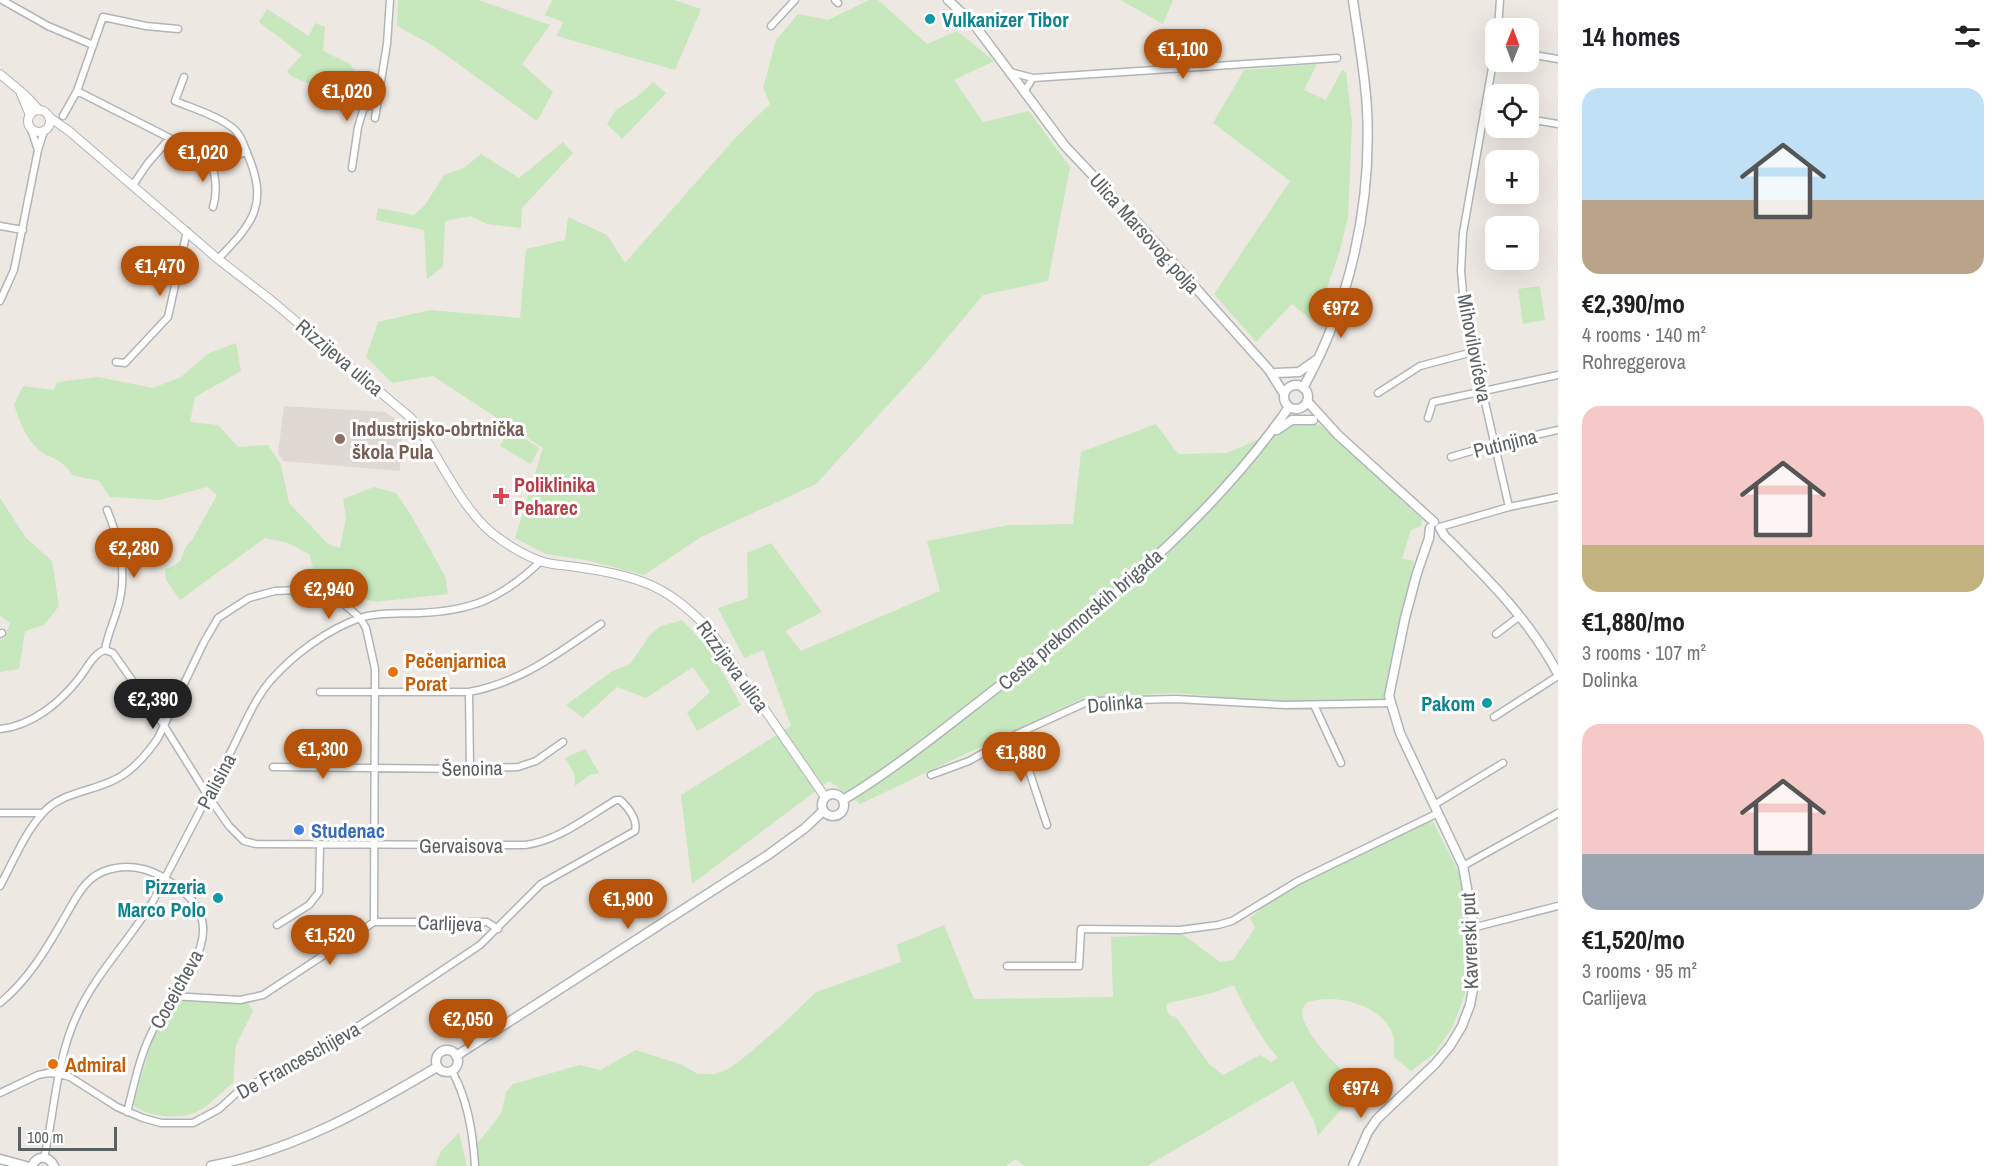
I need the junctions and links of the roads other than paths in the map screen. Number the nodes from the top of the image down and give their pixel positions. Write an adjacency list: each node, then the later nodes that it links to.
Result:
1 (2, 0): 10 (street)
2 (390, 0): 22 (street)
3 (795, 0): 8 (street)
4 (948, 0): 14 (main road, Ulica Marsovog polja)
5 (1353, 0): 47 (main road)
6 (1500, 0): 7 (street)
7 (1499, 18)
8 (771, 26)
9 (178, 29): 10 (street)
10 (93, 45): 20 (street)
11 (1539, 56): 13 (street)
12 (1337, 58): 18 (street)
13 (1558, 59)
14 (1008, 71): 18 (street); 21 (main road, Ulica Marsovog polja)
15 (1491, 72): 24 (street, Mihovilovićeva)
16 (0, 74): 19 (street)
17 (184, 77): 36 (street)
18 (1032, 78): 21 (street)
19 (19, 90): 23 (street); 25 (street)
20 (77, 91): 26 (street); 34 (street)
21 (1024, 93): 49 (main road, Ulica Marsovog polja)
22 (377, 104): 28 (street); 38 (street)
23 (39, 110): 25 (street); 27 (street)
24 (1484, 111): 46 (street, Mihovilovićeva)
25 (30, 115): 32 (street)
26 (63, 116)
27 (49, 117): 31 (street, Rizzijeva ulica); 33 (street)
28 (375, 118)
29 (1539, 121): 30 (street)
30 (1558, 124)
31 (64, 128): 33 (street); 39 (street, Rizzijeva ulica)
32 (31, 129): 33 (street); 35 (street)
33 (46, 130): 35 (street)
34 (169, 139): 37 (street); 39 (street)
35 (38, 150): 42 (street)
36 (247, 152): 37 (street); 44 (street)
37 (211, 159): 40 (street)
38 (352, 168)
39 (133, 185): 43 (street, Rizzijeva ulica)
40 (213, 207)
41 (0, 226): 42 (street)
42 (23, 230): 45 (street)
43 (187, 231): 44 (street, Rizzijeva ulica); 48 (street)
44 (218, 259): 70 (street, Rizzijeva ulica)
45 (0, 301)
46 (1473, 351): 53 (street, Mihovilovićeva); 54 (street)
47 (1320, 355): 49 (main road); 52 (main road)
48 (116, 362)
49 (1272, 372): 51 (main road, Ulica Marsovog polja); 55 (main road, Ulica Marsovog polja)
50 (1558, 375): 53 (street)
51 (1292, 386): 52 (main road); 55 (main road)
52 (1303, 388): 56 (main road)
53 (1484, 391): 59 (street); 64 (street, Mihovilovićeva)
54 (1378, 393)
55 (1284, 394): 57 (main road)
56 (1307, 401): 58 (main road); 62 (main road)
57 (1289, 407): 58 (main road); 63 (main road, Cesta prekomorskih brigada)
58 (1299, 409): 60 (main road)
59 (1428, 418)
60 (1313, 420): 62 (main road); 63 (main road)
61 (1558, 430): 64 (street, Putinjina)
62 (1338, 435): 69 (main road)
63 (1269, 436): 95 (main road, Cesta prekomorskih brigada)
64 (1495, 444): 65 (street, Putinjina); 67 (street, Mihovilovićeva)
65 (1451, 457)
66 (1558, 497): 67 (street)
67 (1509, 507): 69 (street)
68 (107, 510): 75 (street)
69 (1436, 528): 71 (main road); 80 (main road, Kavrerski put)
70 (541, 561): 72 (street, Palisina); 94 (street, Rizzijeva ulica)
71 (1520, 616): 74 (street); 76 (main road)
72 (360, 618): 78 (street); 83 (street); 93 (street, Palisina)
73 (601, 624): 79 (street)
74 (1496, 634)
75 (105, 650): 83 (street, Gervaisova); 84 (street)
76 (1558, 675): 82 (street)
77 (321, 692): 78 (street)
78 (375, 693): 79 (street); 90 (street)
79 (469, 693): 91 (street)
80 (1391, 703): 81 (street, Dolinka); 96 (main road, Kavrerski put)
81 (1314, 705): 85 (street, Dolinka); 87 (street)
82 (1494, 717)
83 (163, 724): 93 (street, Gervaisova); 99 (street)
84 (0, 729)
85 (1017, 734): 92 (street, Dolinka); 101 (street)
86 (563, 742): 91 (street, Šenoina)
87 (1341, 763)
88 (1503, 763): 96 (street)
89 (273, 767): 90 (street, Šenoina)
90 (374, 768): 91 (street, Šenoina); 104 (street)
91 (470, 769)
92 (931, 775)
93 (208, 796): 103 (street, Gervaisova); 106 (street, Palisina)
94 (825, 797): 95 (main road); 97 (main road)
95 (843, 800): 97 (main road)
96 (1436, 809): 105 (main road, Kavrerski put); 113 (street)
97 (823, 811): 116 (main road)
98 (0, 813): 99 (street)
99 (42, 813): 107 (street)
100 (1558, 813): 105 (street)
101 (1047, 825)
102 (636, 826): 104 (street, Gervaisova); 112 (street, De Franceschijeva)
103 (320, 844): 104 (street, Gervaisova); 110 (street)
104 (374, 844): 109 (street)
105 (1463, 866): 111 (main road, Kavrerski put)
106 (164, 879): 114 (street, Coceicheva); 115 (street, Coceicheva); 119 (street, Palisina)
107 (0, 886)
108 (1558, 906): 111 (street)
109 (374, 922): 112 (street, Carlijeva); 114 (street)
110 (277, 925)
111 (1472, 928): 129 (main road, Kavrerski put)
112 (498, 929): 121 (street, De Franceschijeva)
113 (1007, 966)
114 (172, 996): 121 (street, Coceicheva)
115 (0, 1003)
116 (456, 1056): 117 (main road); 118 (main road)
117 (437, 1067): 118 (main road); 127 (main road)
118 (452, 1071): 128 (street)
119 (58, 1074): 120 (street); 121 (street, De Franceschijeva); 122 (street, Palisina)
120 (0, 1093)
121 (127, 1112)
122 (44, 1158): 125 (main road); 126 (main road)
123 (0, 1159): 124 (main road)
124 (26, 1166)
125 (32, 1166)
126 (54, 1166)
127 (211, 1166)
128 (474, 1166)
129 (1353, 1166)

